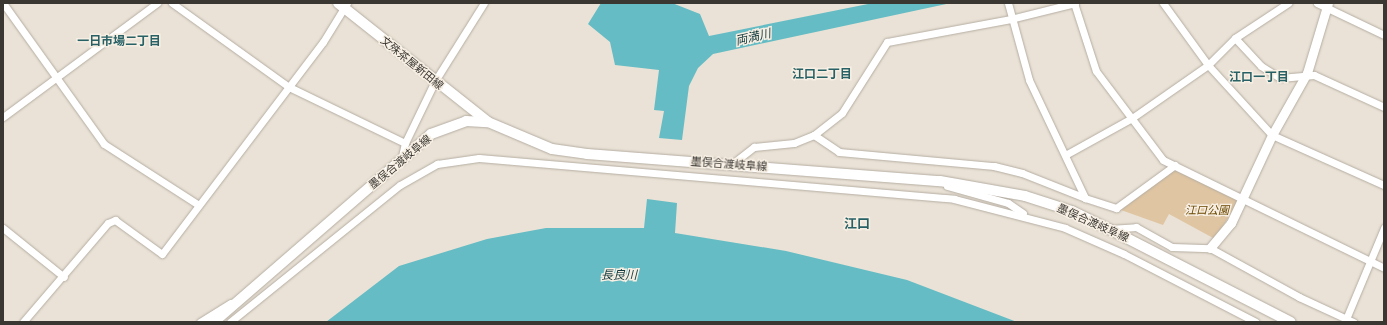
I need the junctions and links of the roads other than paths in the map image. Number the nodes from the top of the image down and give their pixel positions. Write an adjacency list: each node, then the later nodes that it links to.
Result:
1 (157, 3): 17 (street)
2 (172, 3): 19 (street)
3 (484, 3): 18 (street)
4 (1008, 3): 12 (street)
5 (1075, 3): 12 (street); 22 (street)
6 (1163, 3): 15 (street)
7 (1288, 3): 14 (street)
8 (1317, 3): 11 (street)
9 (3, 4): 17 (street)
10 (343, 5): 18 (main road, 文殊茶屋新田線); 19 (street)
11 (1328, 6): 13 (street); 16 (street)
12 (1010, 17): 24 (street); 27 (street)
13 (1384, 35)
14 (1236, 38): 15 (street); 16 (street)
15 (1208, 65): 22 (street); 25 (street)
16 (1307, 73): 20 (street); 25 (street)
17 (57, 77): 21 (street); 35 (street)
18 (435, 81): 23 (main road, 文殊茶屋新田線); 26 (street)
19 (289, 87): 26 (street); 35 (street)
20 (1384, 107)
21 (3, 117)
22 (1132, 118): 27 (street); 30 (street)
23 (488, 122): 28 (main road, 墨俣合渡岐阜線); 29 (main road, 墨俣合渡岐阜線)
24 (814, 135): 29 (street); 33 (street)
25 (1272, 135): 32 (street); 34 (street)
26 (405, 143): 28 (street)
27 (1067, 154): 33 (street)
28 (401, 160): 44 (main road, 墨俣合渡岐阜線)
29 (732, 164): 31 (main road, 墨俣合渡岐阜線)
30 (1175, 165): 33 (street); 34 (street)
31 (940, 180): 36 (street); 39 (main road, 墨俣合渡岐阜線)
32 (1384, 185)
33 (1085, 198)
34 (1244, 198): 40 (street); 41 (street)
35 (197, 204): 43 (street)
36 (1026, 216): 49 (street); 50 (street)
37 (3, 228): 43 (street)
38 (1384, 228): 41 (street)
39 (1109, 229): 40 (street); 51 (main road, 墨俣合渡岐阜線)
40 (1210, 248): 45 (street)
41 (1371, 262): 42 (street); 45 (street)
42 (1384, 268)
43 (64, 277): 46 (street)
44 (243, 296): 47 (street); 48 (main road, 墨俣合渡岐阜線)
45 (1349, 320)
46 (23, 322)
47 (200, 322)
48 (214, 322)
49 (230, 322)
50 (1256, 322)
51 (1291, 322)

